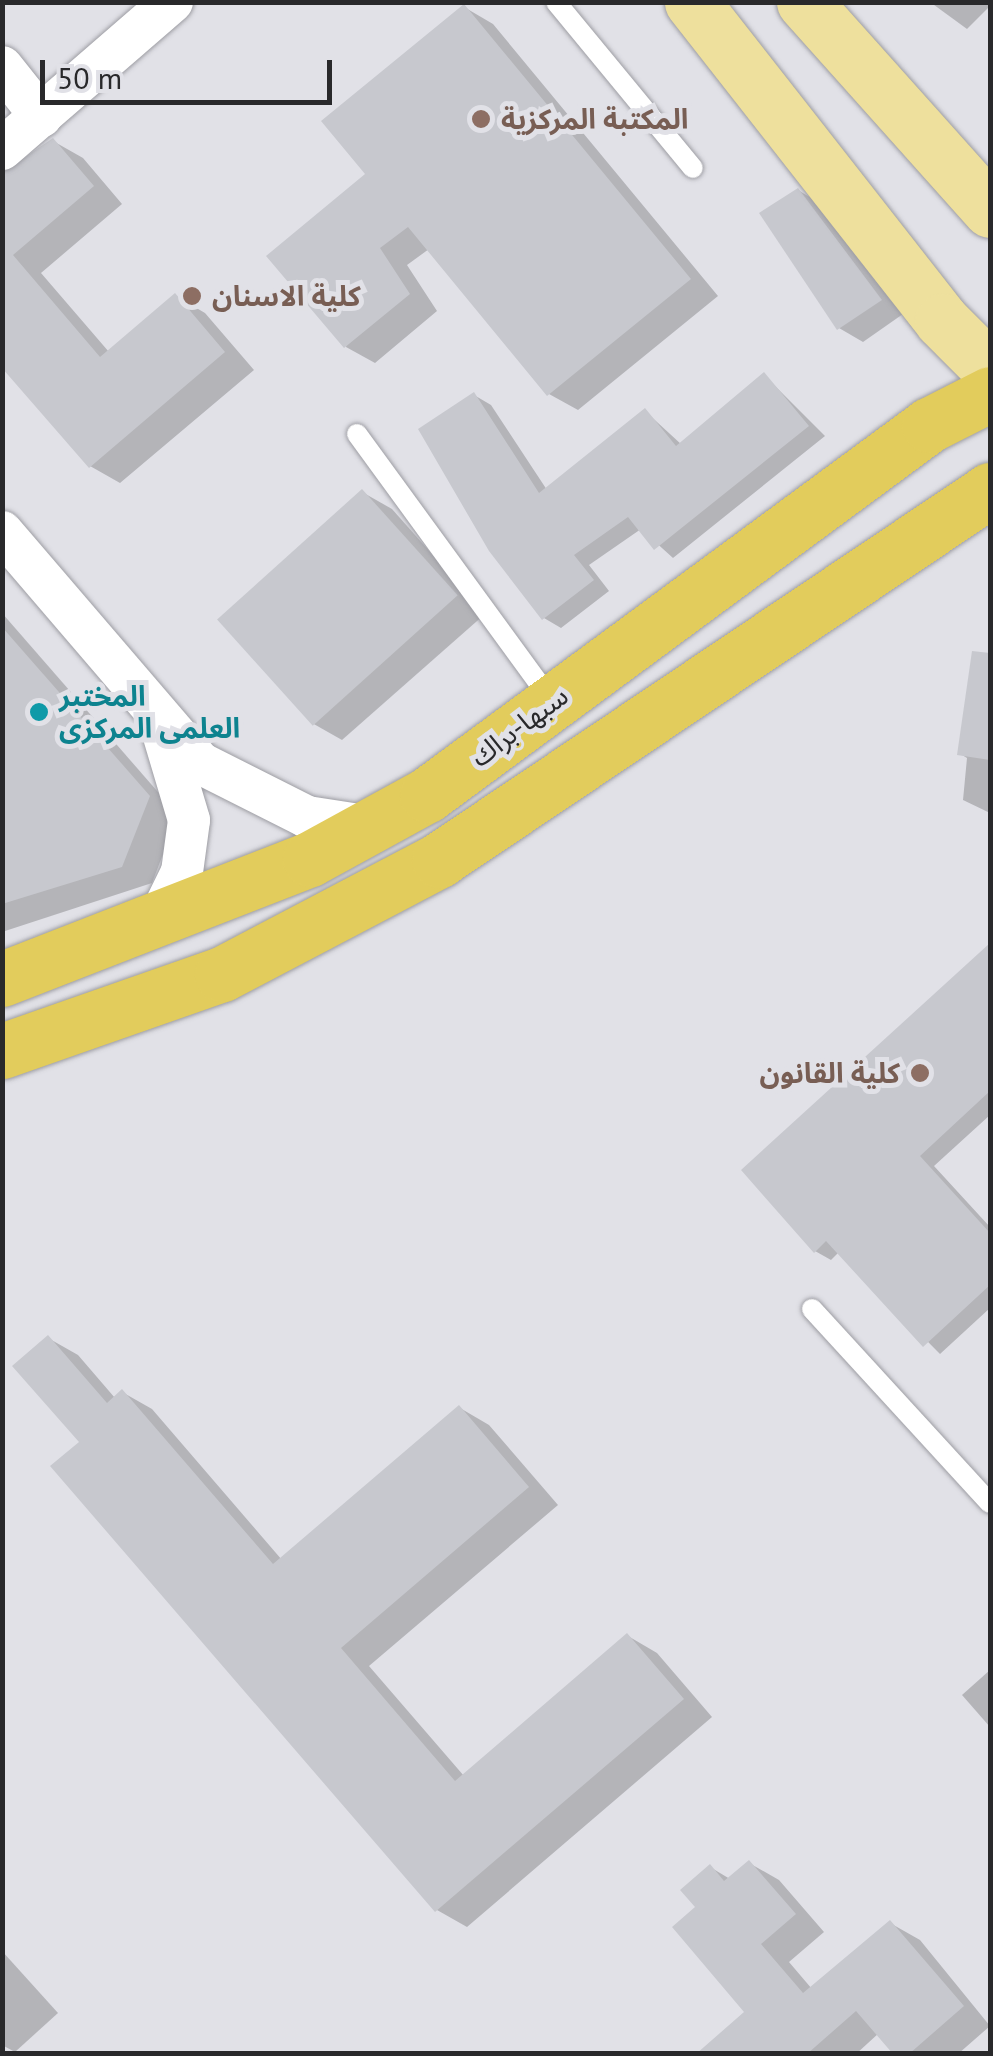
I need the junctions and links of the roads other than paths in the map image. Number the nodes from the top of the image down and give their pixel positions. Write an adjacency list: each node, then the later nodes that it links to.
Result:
1 (172, 2): 6 (street)
2 (692, 2): 10 (main road)
3 (804, 2): 9 (main road)
4 (561, 4): 8 (lane)
5 (2, 66): 6 (street)
6 (41, 116): 7 (street)
7 (2, 149)
8 (693, 168)
9 (990, 210)
10 (990, 368)
11 (990, 394): 15 (highway, سبها-براك)
12 (356, 434): 15 (lane)
13 (990, 490): 20 (highway)
14 (2, 532): 16 (street)
15 (551, 700): 17 (highway, سبها-براك)
16 (158, 722): 17 (street); 18 (street)
17 (366, 826): 18 (highway, سبها-براك)
18 (159, 918): 19 (highway, سبها-براك)
19 (2, 978)
20 (2, 1051)
21 (812, 1309): 22 (lane)
22 (990, 1503)

